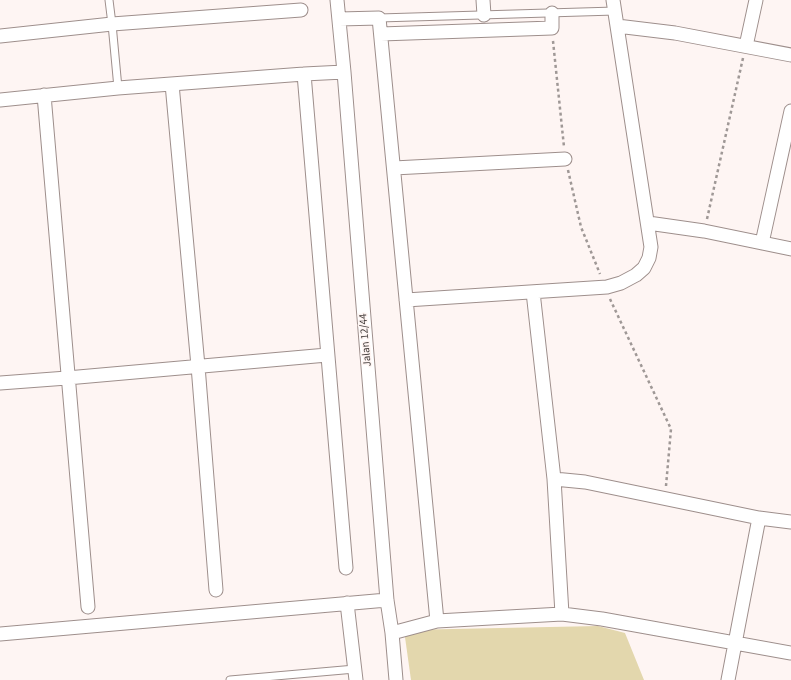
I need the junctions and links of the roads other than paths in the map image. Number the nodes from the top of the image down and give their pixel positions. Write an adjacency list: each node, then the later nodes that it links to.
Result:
1 (109, 0): 11 (lane)
2 (337, 0): 10 (street, Jalan 12/44)
3 (483, 0): 8 (street)
4 (756, 0): 15 (street)
5 (614, 5): 7 (lane); 12 (street)
6 (301, 10): 11 (street)
7 (552, 13): 8 (lane); 13 (street)
8 (484, 15): 9 (lane)
9 (379, 18): 10 (street); 13 (street)
10 (339, 19): 17 (street, Jalan 12/44)
11 (112, 24): 14 (street); 20 (lane)
12 (618, 26): 15 (street); 26 (street)
13 (381, 34): 25 (street)
14 (0, 36)
15 (746, 46): 16 (street)
16 (791, 55)
17 (344, 72): 18 (street); 40 (street, Jalan 12/44)
18 (304, 74): 19 (street); 31 (street)
19 (172, 84): 20 (street); 32 (street)
20 (118, 88): 21 (street)
21 (44, 95): 22 (street); 33 (street)
22 (0, 100)
23 (791, 111): 27 (street)
24 (565, 158): 25 (street)
25 (394, 168): 30 (street)
26 (648, 223): 27 (street); 29 (street)
27 (762, 243): 28 (street)
28 (791, 250)
29 (533, 292): 30 (street); 35 (street)
30 (406, 300): 44 (street)
31 (327, 355): 32 (street); 38 (street)
32 (198, 366): 33 (street); 39 (street)
33 (67, 378): 34 (street); 42 (street)
34 (0, 382)
35 (554, 479): 36 (street); 43 (street)
36 (759, 518): 37 (street); 47 (street)
37 (791, 522)
38 (346, 568)
39 (216, 590)
40 (387, 600): 41 (street); 45 (street, Jalan 12/44)
41 (347, 603): 46 (street); 49 (street)
42 (88, 607)
43 (562, 614): 44 (street); 47 (street)
44 (437, 620): 45 (street)
45 (392, 633): 51 (street, Jalan 12/44)
46 (0, 634)
47 (735, 642): 48 (street); 52 (street)
48 (791, 654)
49 (356, 675): 50 (lane)
50 (230, 680)
51 (396, 680)
52 (728, 680)

